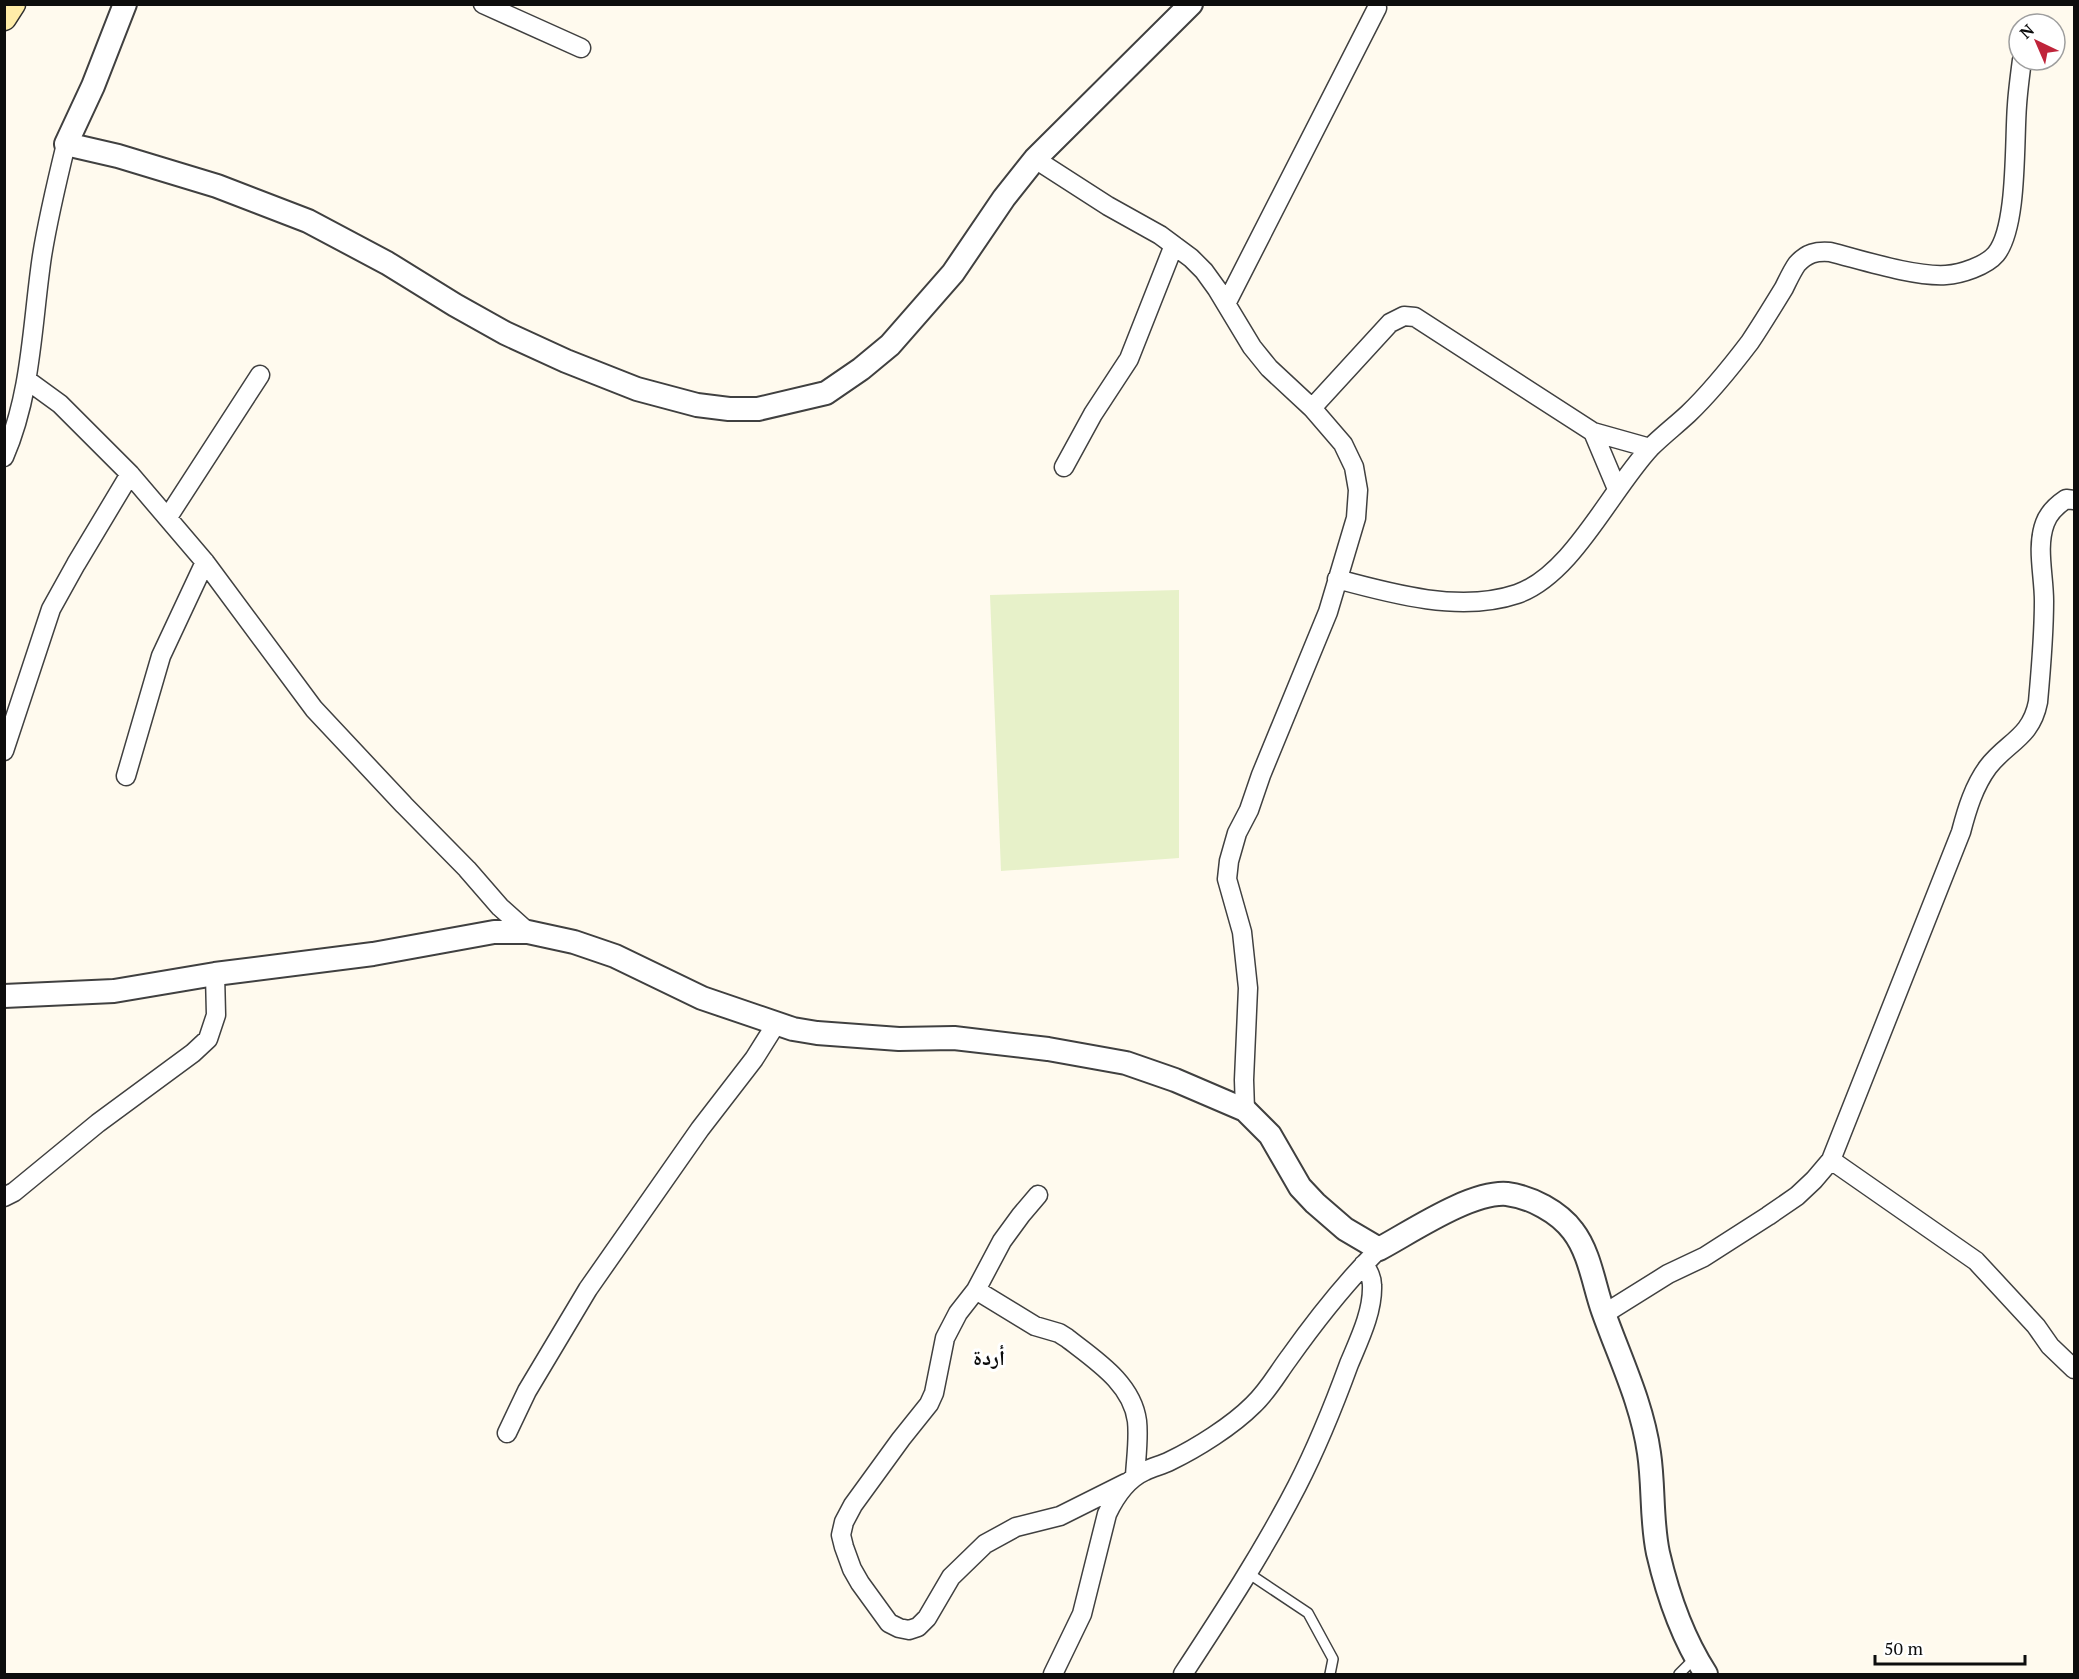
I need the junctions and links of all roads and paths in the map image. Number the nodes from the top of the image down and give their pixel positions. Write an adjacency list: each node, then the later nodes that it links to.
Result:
1 (13, 4): 6 (main road)
2 (126, 4): 9 (street)
3 (483, 4): 7 (street)
4 (1191, 4): 10 (street)
5 (1377, 8): 12 (street)
6 (4, 18)
7 (581, 48)
8 (2021, 72): 17 (street)
9 (66, 144): 10 (street); 14 (street)
10 (1035, 159): 11 (street)
11 (1174, 245): 12 (street); 19 (street)
12 (1226, 304): 15 (street)
13 (260, 375): 23 (street)
14 (27, 380): 18 (street); 20 (street)
15 (1312, 408): 16 (street); 25 (street)
16 (1593, 432): 17 (street); 21 (street)
17 (1650, 448): 21 (street)
18 (4, 457)
19 (1064, 467)
20 (130, 474): 23 (street); 26 (street)
21 (1617, 489): 25 (street)
22 (2074, 500): 33 (street)
23 (168, 517): 24 (street)
24 (205, 562): 27 (street); 28 (street)
25 (1337, 579): 32 (street)
26 (4, 751)
27 (126, 776)
28 (528, 932): 29 (street); 31 (street)
29 (215, 974): 30 (street); 35 (street)
30 (4, 996)
31 (776, 1024): 32 (street); 40 (street)
32 (1245, 1110): 36 (street)
33 (1831, 1160): 38 (street); 39 (street)
34 (1038, 1195): 37 (street)
35 (4, 1197)
36 (1372, 1256): 38 (street); 41 (street); 42 (street)
37 (976, 1290): 41 (street); 41 (street)
38 (1604, 1314): 43 (street)
39 (2074, 1368)
40 (507, 1433)
41 (1131, 1480): 44 (street)
42 (1248, 1573): 45 (street); 46 (lane)
43 (1700, 1666): 47 (lane)
44 (1053, 1674)
45 (1183, 1674)
46 (1330, 1674)
47 (1679, 1674)

